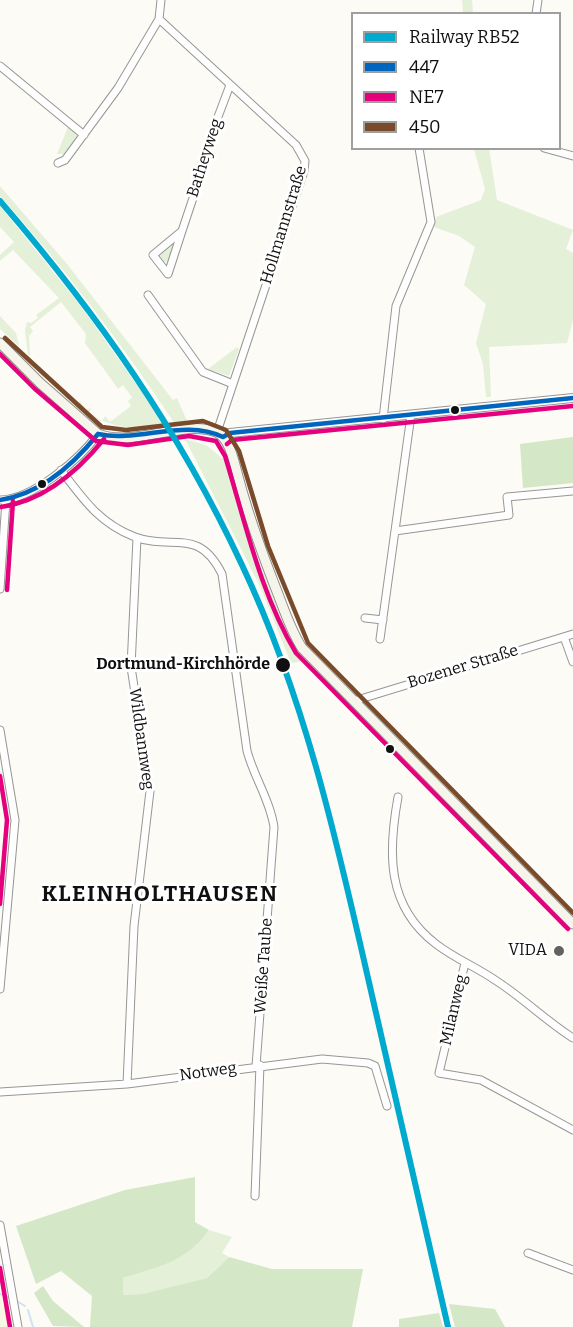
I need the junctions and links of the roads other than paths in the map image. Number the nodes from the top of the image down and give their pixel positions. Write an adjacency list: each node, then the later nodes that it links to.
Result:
1 (161, 0): 2 (street)
2 (159, 19): 4 (street, Hollmannstraße); 5 (street)
3 (0, 66): 5 (street)
4 (230, 86): 10 (street, Batheyweg); 13 (street, Hollmannstraße)
5 (84, 135): 9 (street)
6 (418, 150): 16 (street)
7 (551, 150): 8 (street)
8 (573, 156)
9 (58, 163)
10 (182, 231): 10 (street, Batheyweg)
11 (148, 295): 13 (street)
12 (0, 342): 17 (main road)
13 (233, 384): 18 (street, Hollmannstraße)
14 (573, 398): 15 (street)
15 (411, 415): 16 (street); 22 (street)
16 (383, 419): 18 (street)
17 (98, 434): 18 (main road); 19 (street)
18 (220, 435): 31 (main road)
19 (61, 470): 21 (street); 23 (street, Weiße Taube)
20 (573, 491): 22 (street)
21 (3, 500): 24 (street)
22 (395, 531): 26 (street)
23 (137, 538): 38 (street, Weiße Taube); 39 (street, Wildbannweg)
24 (0, 589)
25 (365, 618): 26 (street)
26 (383, 620): 29 (street)
27 (573, 634): 28 (street, Bozener Straße)
28 (564, 637): 30 (street); 31 (street, Bozener Straße)
29 (380, 639)
30 (573, 662)
31 (354, 701): 34 (main road)
32 (0, 730): 36 (street)
33 (398, 797): 35 (street, Milanweg)
34 (573, 924)
35 (465, 963): 37 (street); 42 (street, Milanweg)
36 (0, 989)
37 (573, 1038)
38 (258, 1065): 39 (street, Notweg); 41 (street, Notweg); 43 (street, Weiße Taube)
39 (127, 1084): 40 (street, Notweg)
40 (0, 1092)
41 (387, 1106)
42 (573, 1130)
43 (255, 1196)
44 (0, 1225): 45 (street)
45 (0, 1231): 48 (street)
46 (528, 1253): 47 (street)
47 (573, 1270)
48 (18, 1327)

